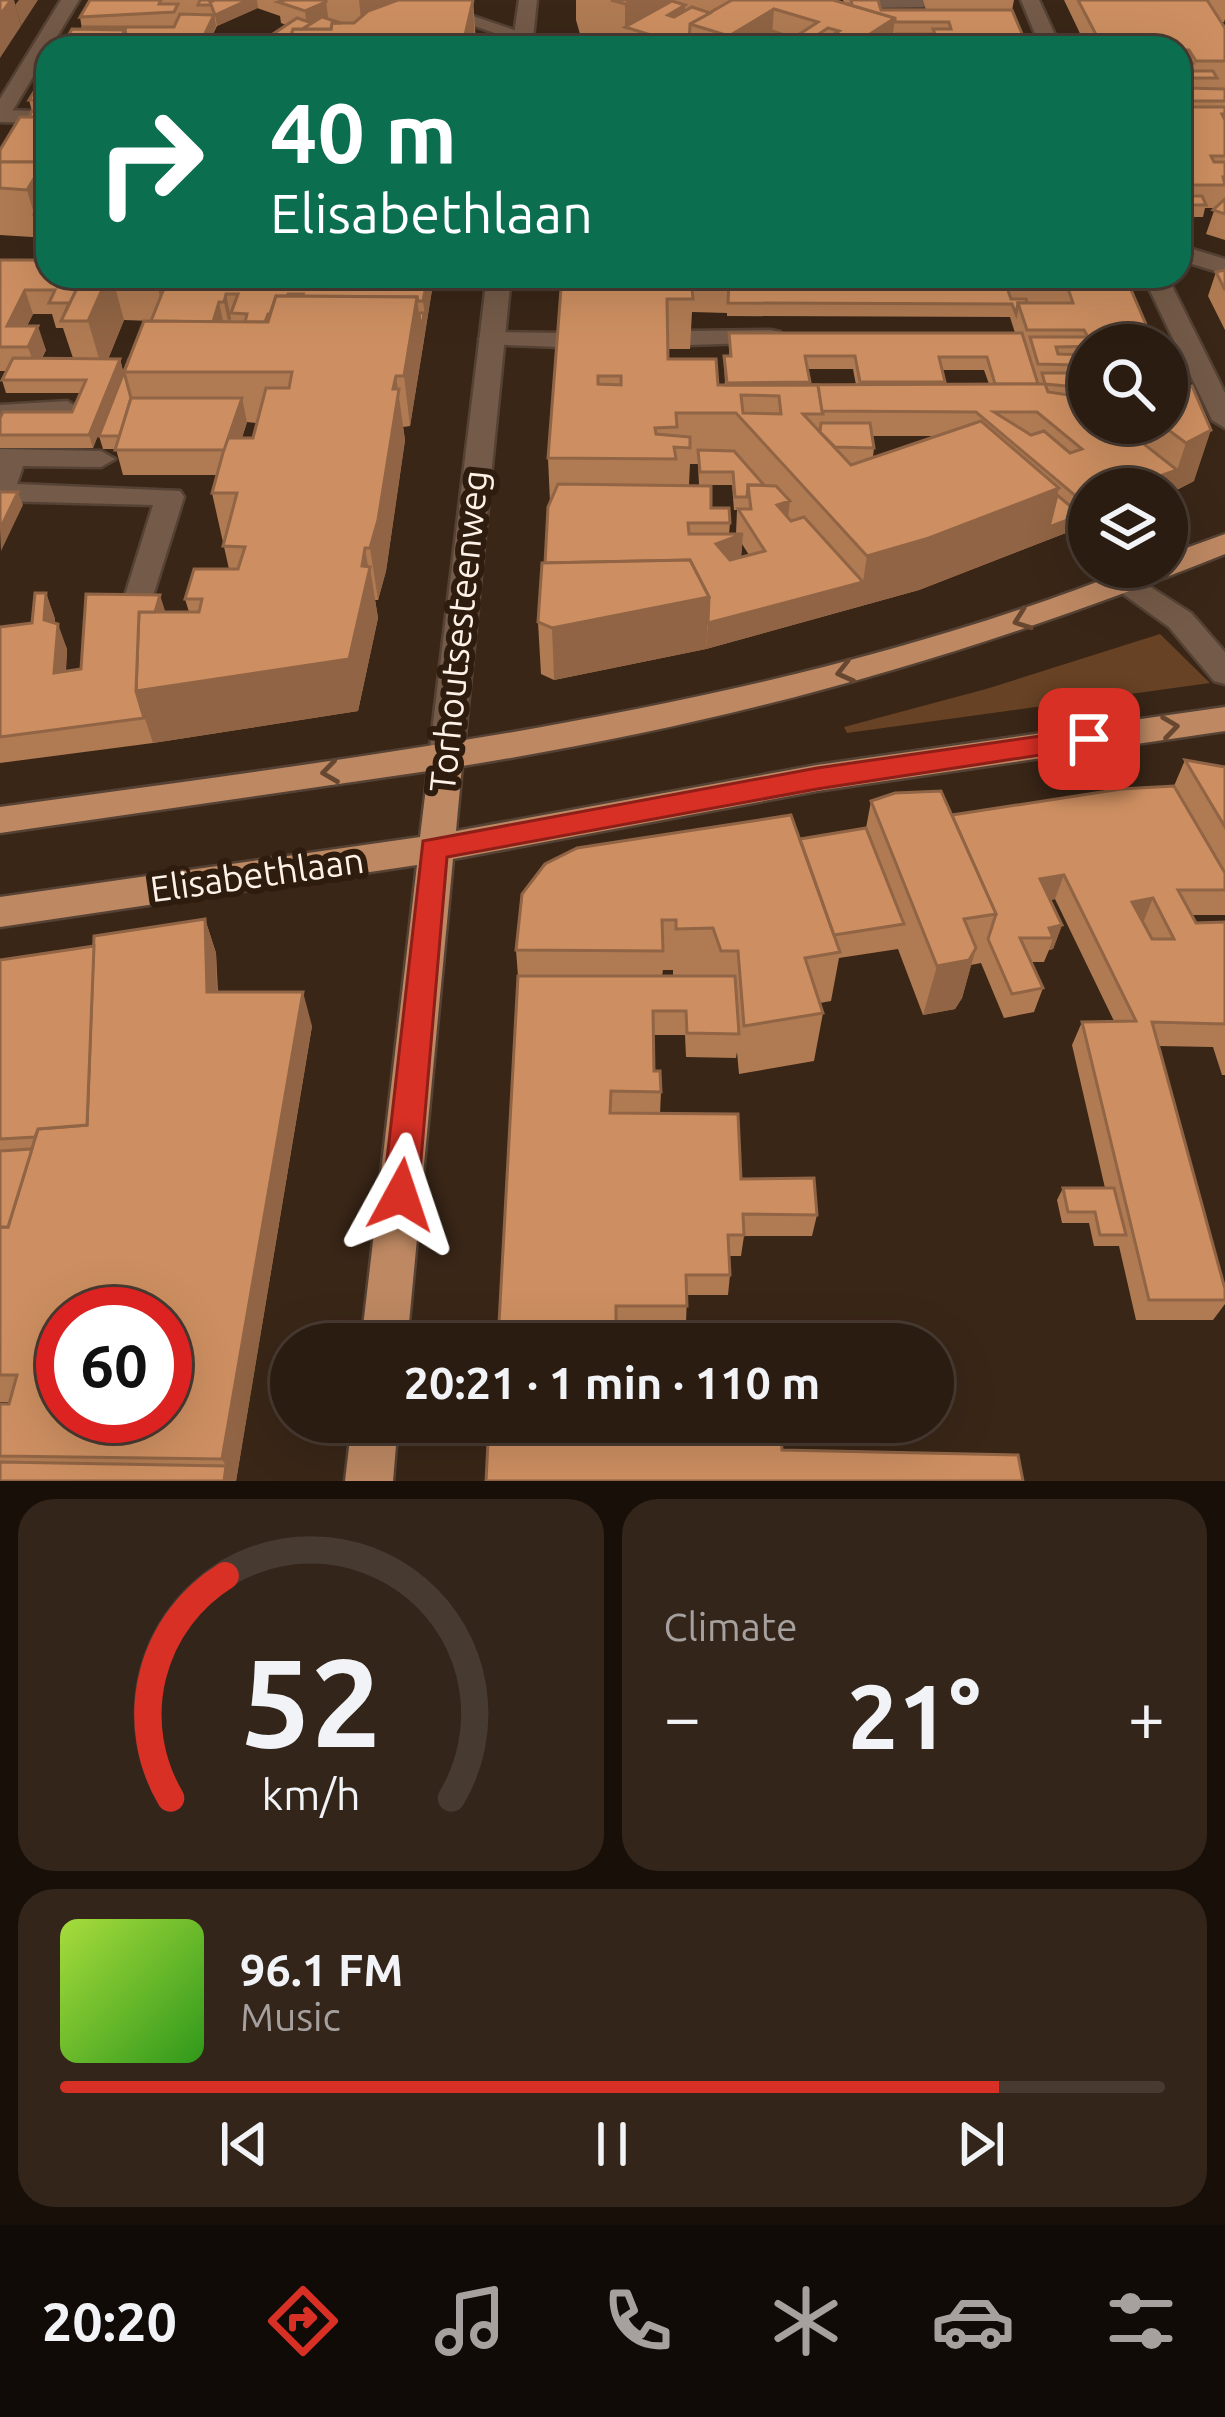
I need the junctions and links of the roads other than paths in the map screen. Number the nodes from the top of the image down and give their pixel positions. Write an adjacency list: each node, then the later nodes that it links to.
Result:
1 (70, 0): 7 (street)
2 (408, 0): 8 (street)
3 (527, 0): 9 (street)
4 (923, 2): 6 (street)
5 (1025, 2): 10 (street)
6 (870, 3)
7 (48, 36)
8 (507, 36)
9 (524, 36)
10 (1044, 36)
11 (36, 56): 12 (street)
12 (0, 115): 13 (street)
13 (36, 117)
14 (1191, 256): 15 (street)
15 (1225, 267)
16 (498, 288): 20 (street, Torhoutsesteenweg)
17 (1161, 288): 24 (street)
18 (809, 337): 19 (street)
19 (689, 338)
20 (491, 339): 21 (street); 34 (street, Torhoutsesteenweg)
21 (559, 340)
22 (67, 409): 23 (street)
23 (0, 417)
24 (1225, 420)
25 (6, 457): 26 (street); 31 (street)
26 (101, 459)
27 (1225, 543): 28 (main road)
28 (1188, 558)
29 (1110, 588): 34 (main road, one-way to 34)
30 (1135, 588): 32 (street)
31 (137, 605)
32 (1225, 673)
33 (1225, 719): 36 (main road, Elisabethlaan, one-way to 33)
34 (446, 757): 35 (main road, one-way to 35); 36 (main road, Torhoutsesteenweg)
35 (0, 820)
36 (433, 849): 37 (main road, Elisabethlaan); 38 (main road, Torhoutsesteenweg)
37 (0, 912)
38 (386, 1323)
39 (374, 1443): 40 (main road)
40 (369, 1481)

